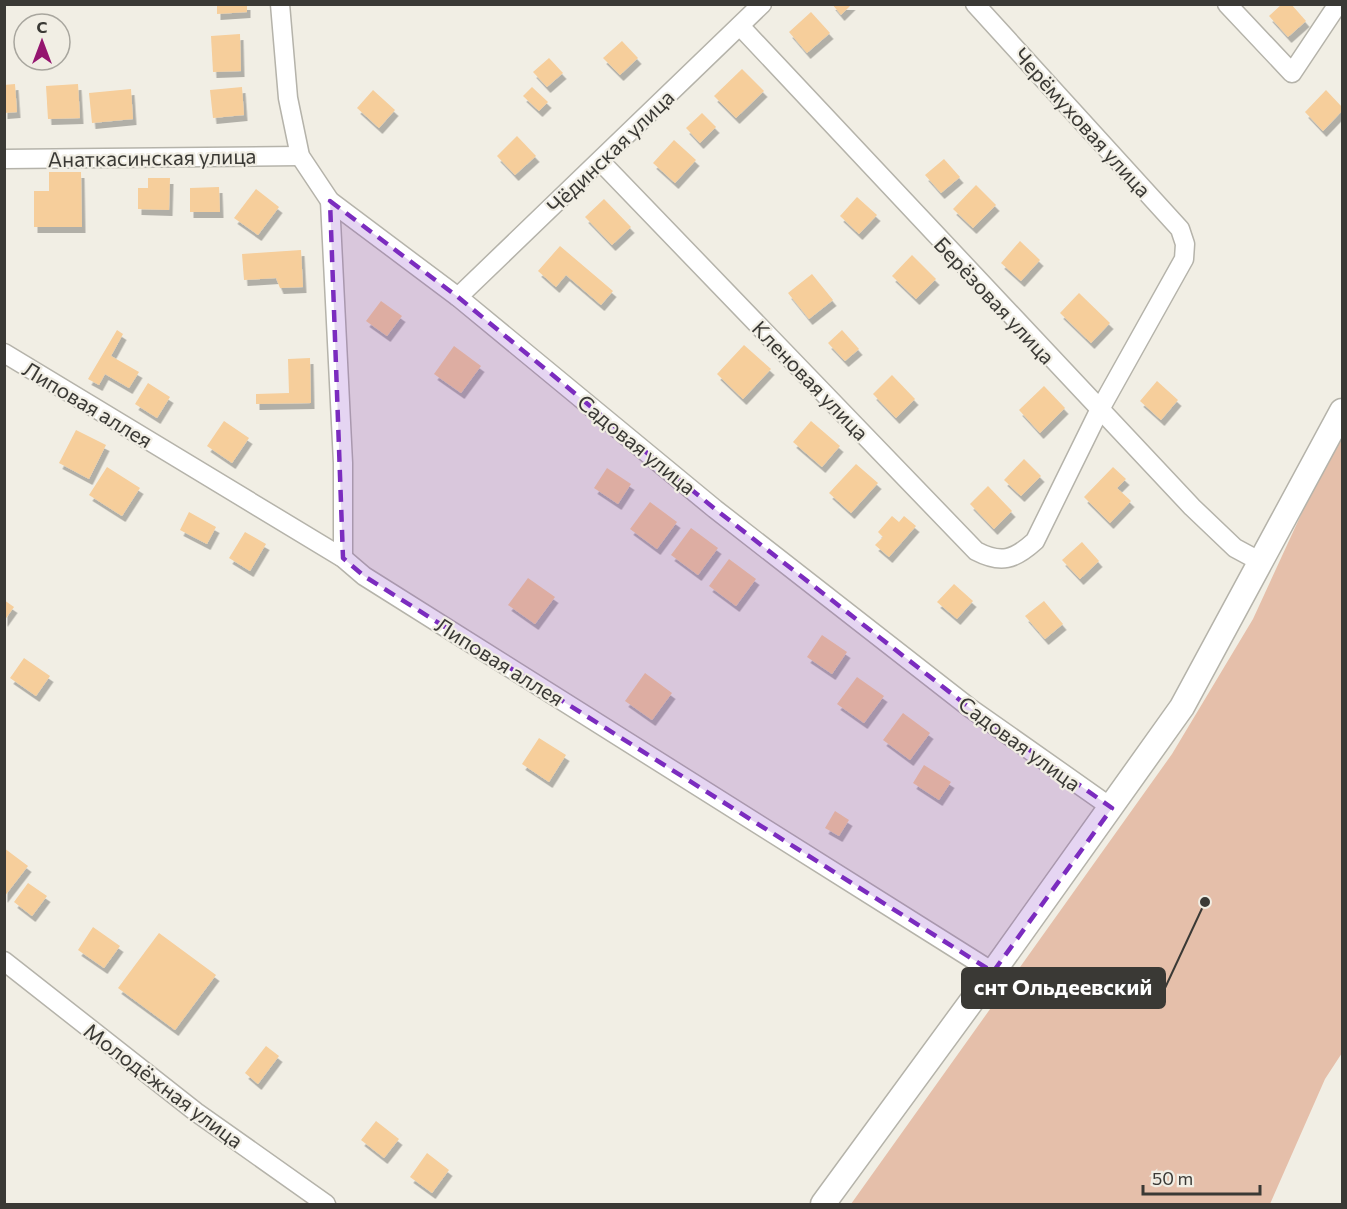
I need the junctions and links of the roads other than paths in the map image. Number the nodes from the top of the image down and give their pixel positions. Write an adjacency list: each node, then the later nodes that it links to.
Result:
1 (280, 4): 7 (street, Садовая улица)
2 (762, 4): 6 (street, Чёдинская улица)
3 (975, 4): 13 (street, Черёмуховая улица)
4 (1227, 4): 5 (street)
5 (1338, 4)
6 (740, 26): 9 (street, Чёдинская улица); 13 (street, Берёзовая улица)
7 (300, 156): 8 (street, Анаткасинская улица); 10 (street, Садовая улица)
8 (4, 159)
9 (600, 161): 11 (street, Чёдинская улица); 13 (street, Кленовая улица)
10 (330, 201): 11 (street, Садовая улица); 15 (street)
11 (458, 297): 17 (street, Садовая улица)
12 (4, 353): 15 (street, Липовая аллея)
13 (1099, 411): 16 (street, Берёзовая улица)
14 (1342, 411): 16 (street)
15 (343, 558): 19 (street, Липовая аллея)
16 (1261, 562): 17 (street)
17 (1112, 808): 19 (street)
18 (4, 961): 20 (street, Молодёжная улица)
19 (993, 972): 21 (street)
20 (326, 1204)
21 (823, 1204)

